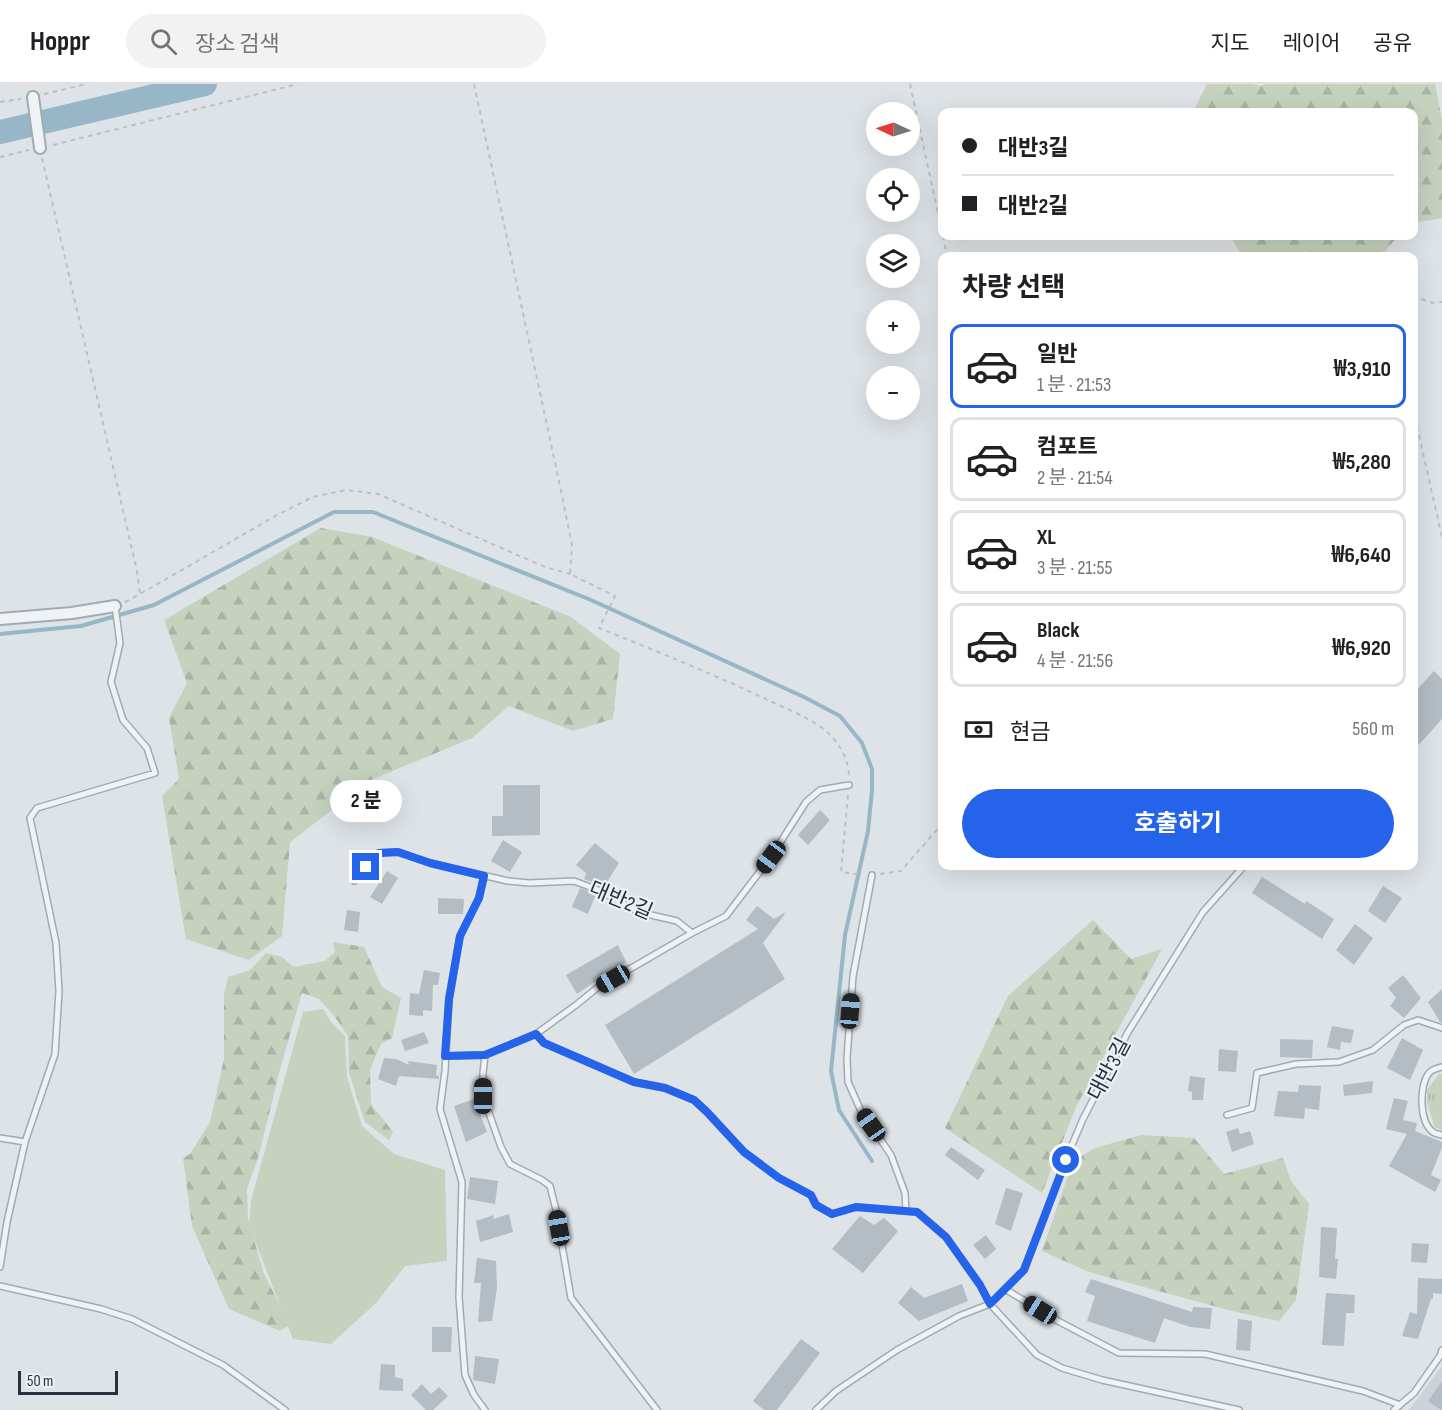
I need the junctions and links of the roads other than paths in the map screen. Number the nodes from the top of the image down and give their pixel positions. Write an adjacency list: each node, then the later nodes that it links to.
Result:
1 (33, 97): 2 (street)
2 (40, 148)
3 (115, 606): 4 (street); 19 (lane)
4 (0, 619)
5 (849, 785): 10 (lane)
6 (1240, 870): 23 (lane, 대반3길)
7 (870, 875): 20 (lane)
8 (484, 876): 9 (lane, 대반2길); 10 (lane, 대반2길); 14 (lane)
9 (354, 881)
10 (692, 933): 12 (lane, 대반2길)
11 (1442, 1028): 16 (lane)
12 (536, 1034): 13 (lane, 대반2길); 20 (lane)
13 (485, 1055): 14 (lane, 대반2길); 29 (lane)
14 (445, 1056): 28 (lane)
15 (1442, 1067): 17 (lane)
16 (1227, 1114)
17 (1442, 1135)
18 (0, 1138): 19 (lane)
19 (25, 1142): 21 (lane)
20 (906, 1211): 24 (lane)
21 (0, 1267)
22 (0, 1286): 27 (lane)
23 (1005, 1289): 24 (lane, 대반3길); 26 (lane)
24 (990, 1304): 30 (lane, 대반3길); 31 (lane)
25 (1442, 1350): 26 (lane)
26 (1400, 1405): 32 (lane)
27 (285, 1410)
28 (485, 1410)
29 (657, 1410)
30 (816, 1410)
31 (1239, 1410)
32 (1394, 1410)

